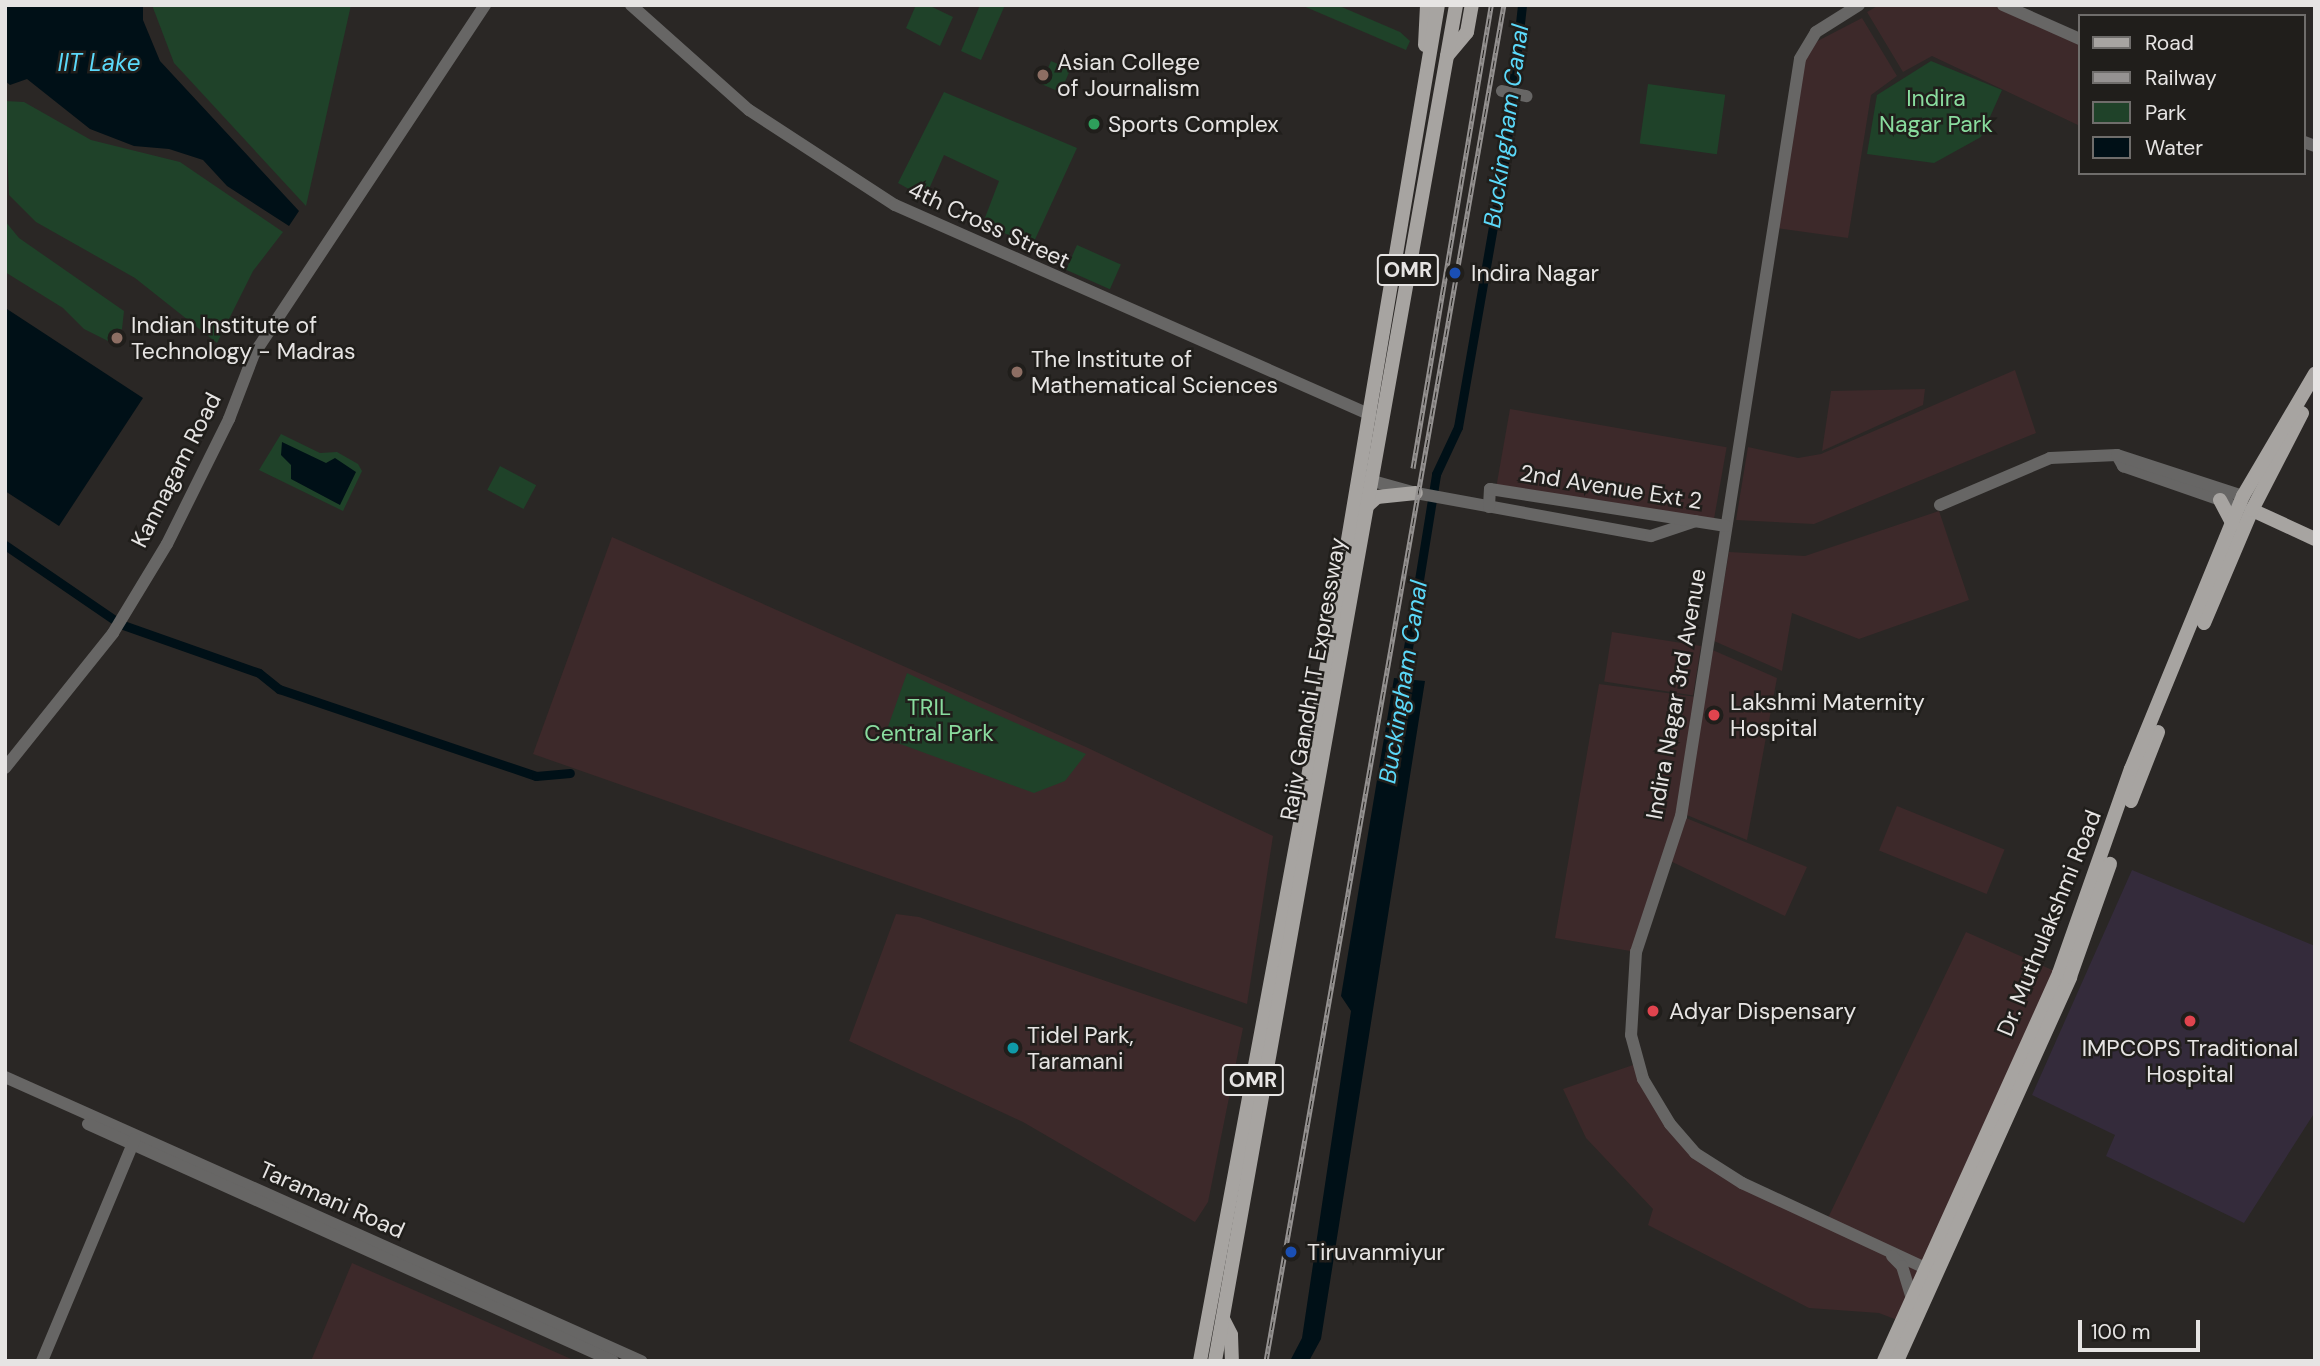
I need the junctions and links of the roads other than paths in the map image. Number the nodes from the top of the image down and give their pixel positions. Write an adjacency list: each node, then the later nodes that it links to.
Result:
1 (485, 5): 29 (street, Kannagam Road)
2 (631, 5): 16 (street, 4th Cross Street)
3 (1427, 5): 11 (main road)
4 (1438, 5): 11 (main road, Rajiv Gandhi IT Expressway / OMR)
5 (1456, 5): 10 (main road, Rajiv Gandhi IT Expressway / OMR)
6 (1472, 5): 10 (main road)
7 (1859, 5): 27 (street, Indira Nagar 3rd Avenue)
8 (2003, 5): 9 (street)
9 (2078, 38)
10 (1444, 59): 18 (main road, Rajiv Gandhi IT Expressway / OMR)
11 (1427, 67): 16 (main road, Rajiv Gandhi IT Expressway / OMR)
12 (1502, 91): 13 (street)
13 (1526, 96)
14 (2315, 374): 21 (main road)
15 (2307, 403): 21 (main road)
16 (1371, 415): 18 (main road, Rajiv Gandhi IT Expressway / OMR)
17 (2132, 463): 20 (street); 21 (street); 22 (street)
18 (1366, 479): 19 (street); 23 (main road, Rajiv Gandhi IT Expressway / OMR); 38 (main road, Rajiv Gandhi IT Expressway / OMR)
19 (1416, 493): 23 (main road); 24 (street)
20 (2220, 500): 21 (street); 26 (main road)
21 (2248, 503): 26 (main road, Dr. Muthulakshmi Road); 28 (main road); 30 (main road, Dr. Muthulakshmi Road)
22 (1940, 505)
23 (1367, 506): 37 (main road, Rajiv Gandhi IT Expressway / OMR)
24 (1489, 507): 25 (street); 25 (street, 2nd Avenue Ext 2)
25 (1696, 521): 27 (street, 2nd Avenue Ext 2)
26 (2233, 524): 30 (main road, Dr. Muthulakshmi Road)
27 (1726, 526): 34 (street, Indira Nagar 3rd Avenue)
28 (2315, 539)
29 (5, 768)
30 (2128, 797): 35 (main road, Dr. Muthulakshmi Road)
31 (5, 1077): 33 (street, Taramani Road)
32 (5, 1086): 33 (street, Taramani Road)
33 (135, 1140): 39 (street); 40 (street, Taramani Road); 41 (street, Taramani Road)
34 (1890, 1253): 35 (street, Indira Nagar 3rd Avenue); 36 (street)
35 (1928, 1270): 36 (main road, Dr. Muthulakshmi Road); 45 (main road, Dr. Muthulakshmi Road)
36 (1911, 1295): 44 (main road, Dr. Muthulakshmi Road)
37 (1223, 1319): 42 (main road, Rajiv Gandhi IT Expressway / OMR); 43 (main road)
38 (1197, 1357)
39 (42, 1361)
40 (613, 1361)
41 (641, 1361)
42 (1215, 1361)
43 (1232, 1361)
44 (1884, 1361)
45 (1897, 1361)

